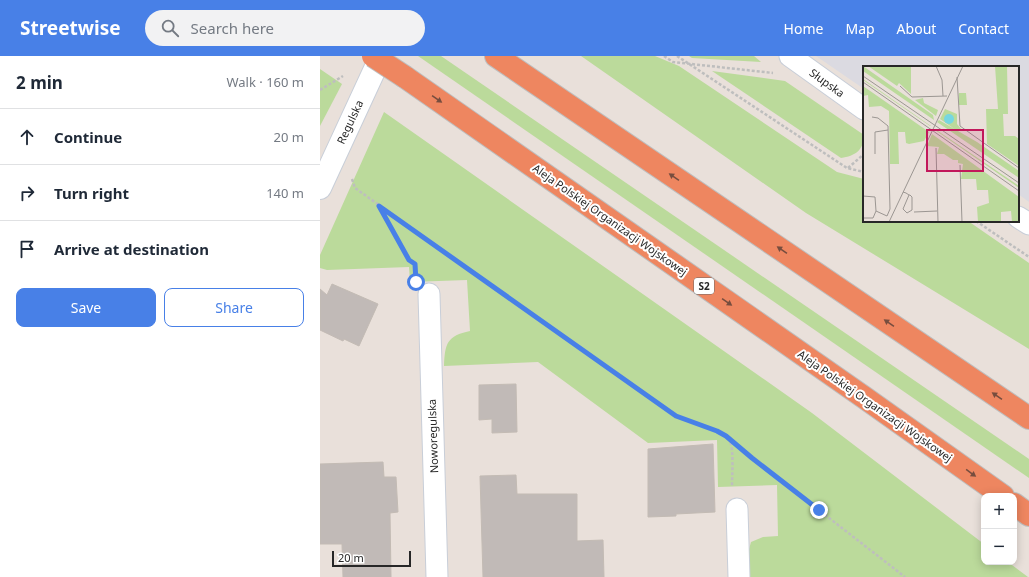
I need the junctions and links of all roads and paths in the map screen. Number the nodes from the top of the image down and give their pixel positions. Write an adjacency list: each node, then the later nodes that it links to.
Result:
1 (373, 56): 25 (highway, Aleja Polskiej Organizacji Wojskowej / S2, one-way to 25, bridge)
2 (381, 56): 16 (street, Regulska)
3 (496, 56): 23 (highway, one-way to 3)
4 (664, 56): 7 (path)
5 (677, 56): 7 (path)
6 (790, 56): 11 (street, Słupska)
7 (687, 63): 9 (path); 13 (path)
8 (348, 73): 10 (path)
9 (779, 74)
10 (320, 90)
11 (863, 108)
12 (863, 155): 13 (path)
13 (847, 168): 14 (path)
14 (863, 172)
15 (351, 175): 17 (path)
16 (320, 188)
17 (379, 206): 22 (path); 24 (path)
18 (1019, 218): 20 (street)
19 (977, 222): 21 (path)
20 (1029, 224)
21 (1029, 257)
22 (423, 288): 29 (street, Noworegulska)
23 (1029, 418)
24 (729, 440): 27 (path); 31 (path)
25 (999, 493)
26 (1017, 506): 28 (highway)
27 (737, 509): 30 (street)
28 (1029, 515)
29 (437, 577)
30 (739, 577)
31 (905, 577)

